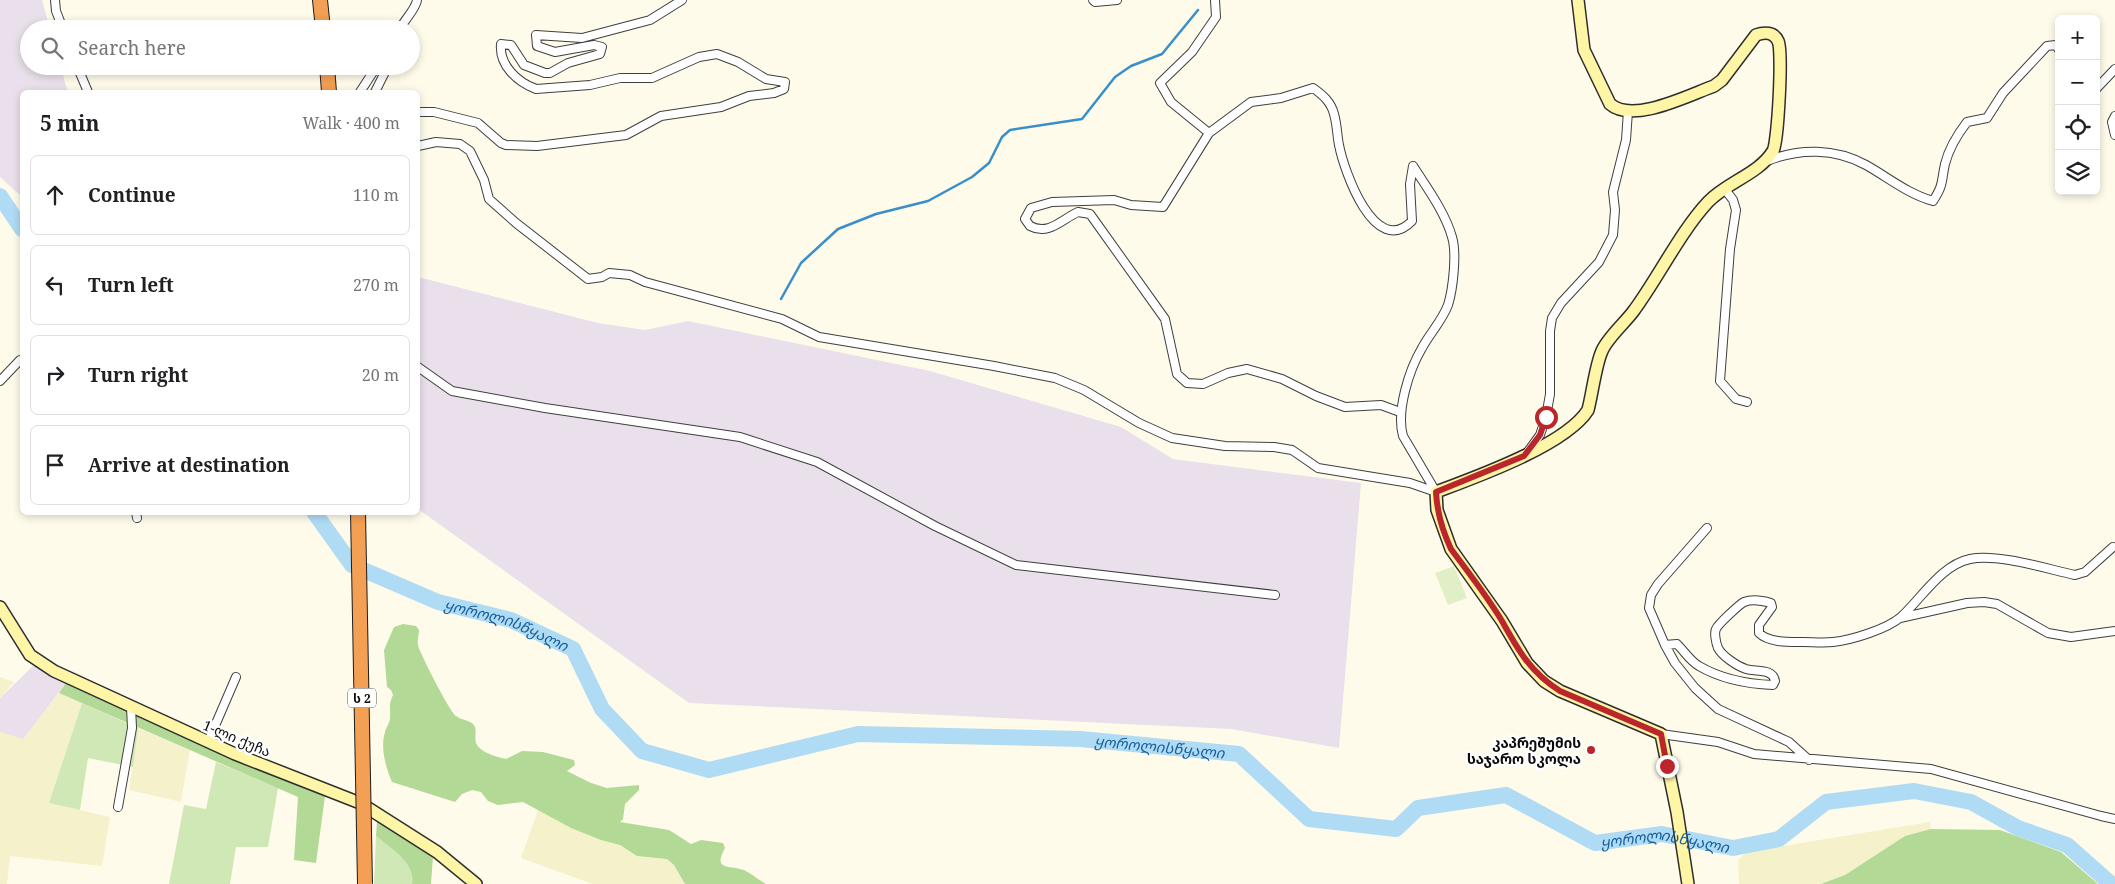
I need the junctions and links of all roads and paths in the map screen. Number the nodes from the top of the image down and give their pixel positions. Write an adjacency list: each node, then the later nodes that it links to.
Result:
1 (55, 0): 9 (street)
2 (320, 0): 10 (highway)
3 (417, 0): 11 (street)
4 (682, 0): 22 (street)
5 (1093, 0): 6 (street)
6 (1117, 0)
7 (1215, 0): 24 (street)
8 (1578, 0): 21 (street)
9 (60, 20)
10 (322, 20)
11 (404, 20)
12 (2055, 45): 27 (street)
13 (2115, 69): 17 (street)
14 (81, 75): 18 (street)
15 (371, 75): 19 (street)
16 (384, 75): 20 (street)
17 (2100, 85)
18 (87, 90)
19 (361, 90)
20 (376, 90)
21 (1628, 111): 27 (street); 34 (street)
22 (420, 112)
23 (2115, 116): 25 (street)
24 (1209, 132): 33 (street); 33 (street)
25 (2115, 135)
26 (420, 146): 35 (street)
27 (1767, 161): 28 (street)
28 (1724, 188): 32 (street); 34 (street)
29 (20, 360): 31 (street)
30 (420, 368): 39 (street)
31 (0, 381)
32 (1747, 402)
33 (1400, 412): 35 (street)
34 (1524, 456): 35 (street)
35 (1436, 492): 46 (street)
36 (358, 515): 52 (highway, ს 2, bridge)
37 (1707, 528): 43 (street)
38 (2113, 547): 41 (street)
39 (1275, 595)
40 (0, 607): 45 (street, 1-ლი ქუჩა)
41 (1900, 618): 42 (street); 43 (street)
42 (2115, 632)
43 (1665, 645): 48 (street)
44 (236, 677): 47 (street)
45 (131, 707): 47 (street, 1-ლი ქუჩა); 49 (street)
46 (1661, 734): 48 (street); 51 (street)
47 (208, 742): 53 (street, 1-ლი ქუჩა)
48 (1809, 760): 50 (street)
49 (118, 807)
50 (2115, 819)
51 (1688, 881)
52 (365, 884)
53 (476, 884)

